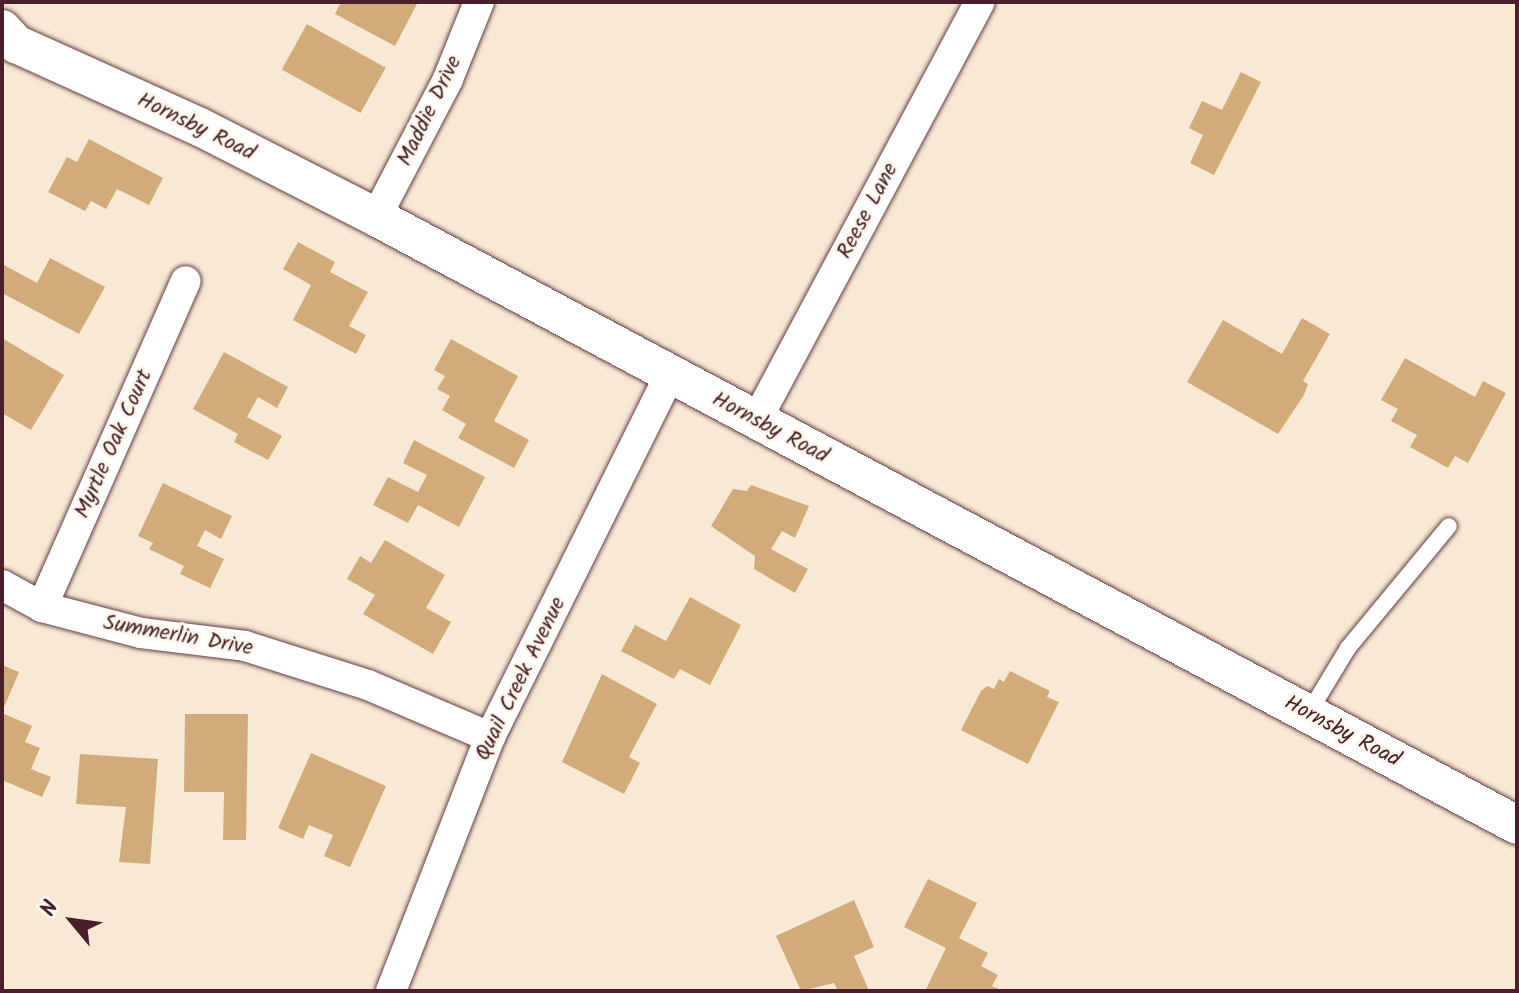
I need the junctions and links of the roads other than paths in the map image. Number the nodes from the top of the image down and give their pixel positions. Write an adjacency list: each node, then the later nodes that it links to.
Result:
1 (479, 2): 4 (street, Maddie Drive)
2 (980, 2): 7 (street, Reese Lane)
3 (7, 40): 4 (street, Hornsby Road)
4 (376, 217): 6 (street, Hornsby Road)
5 (186, 281): 10 (street, Myrtle Oak Court)
6 (670, 375): 7 (street, Hornsby Road); 12 (street, Quail Creek Avenue)
7 (756, 421): 11 (street, Hornsby Road)
8 (1449, 526): 11 (lane)
9 (2, 585): 10 (street, Summerlin Drive)
10 (42, 607): 12 (street, Summerlin Drive)
11 (1308, 714): 13 (street, Hornsby Road)
12 (490, 737): 14 (street, Quail Creek Avenue)
13 (1517, 825)
14 (391, 991)

